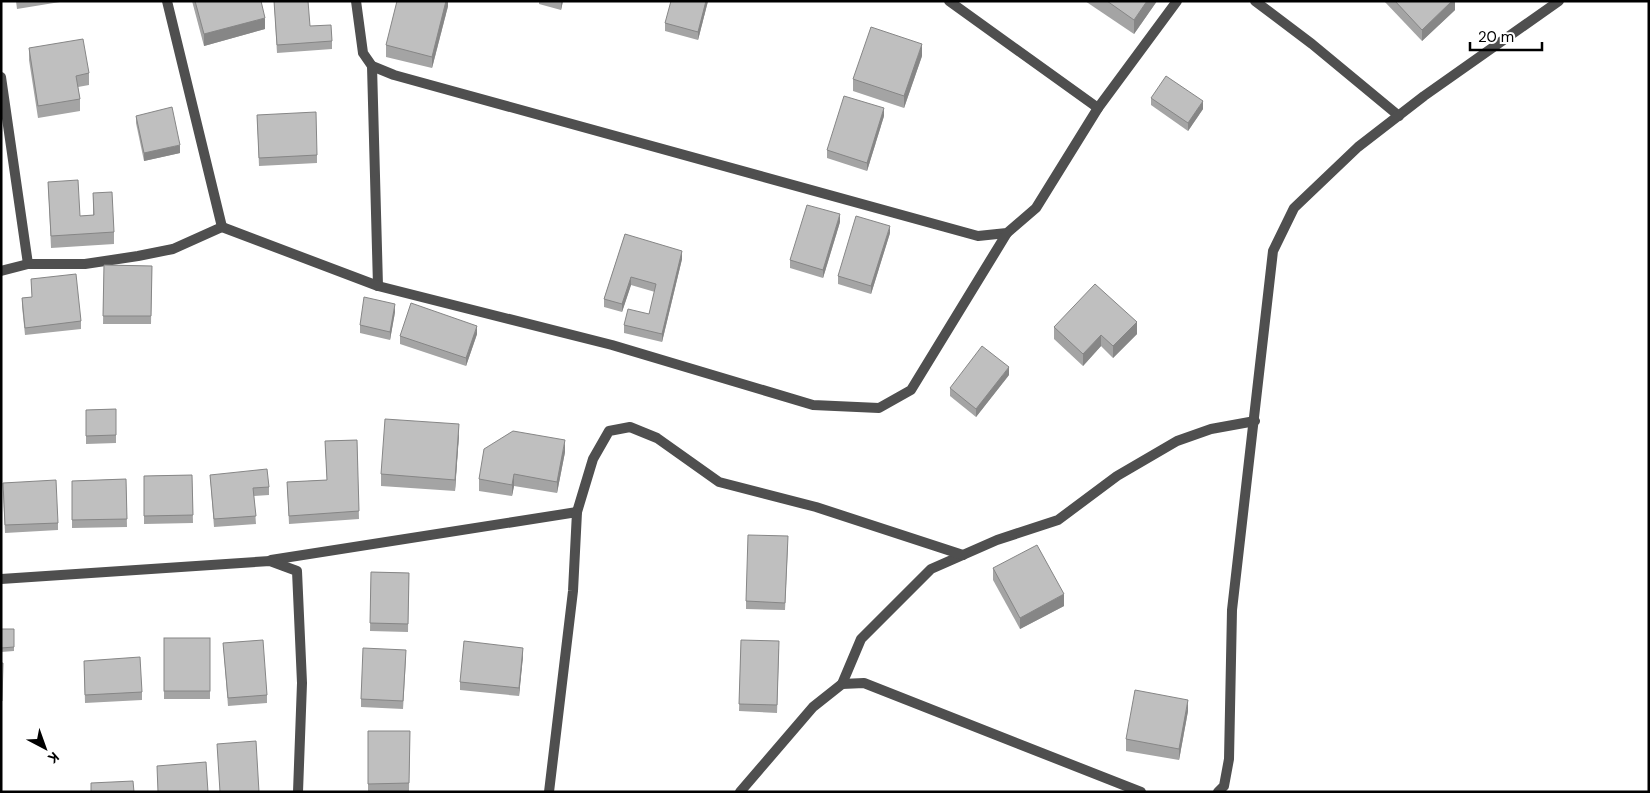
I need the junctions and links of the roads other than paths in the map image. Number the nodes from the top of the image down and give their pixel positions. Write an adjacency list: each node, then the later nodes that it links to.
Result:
1 (167, 1): 11 (street)
2 (356, 1): 7 (street)
3 (949, 1): 9 (street)
4 (1178, 1): 9 (street)
5 (1255, 1): 10 (street)
6 (1559, 1): 10 (street)
7 (372, 66): 12 (street); 15 (street)
8 (1, 77): 13 (street)
9 (1098, 108): 12 (street)
10 (1399, 116): 16 (street)
11 (222, 227): 13 (street); 15 (street)
12 (1007, 233): 15 (street)
13 (28, 264): 14 (street)
14 (1, 271)
15 (378, 286)
16 (1255, 421): 18 (street); 27 (street)
17 (576, 512): 18 (street); 19 (street); 24 (street)
18 (963, 555): 21 (street)
19 (270, 560): 20 (street); 23 (street)
20 (1, 579)
21 (842, 684): 22 (street); 26 (street)
22 (747, 788): 25 (street)
23 (298, 792)
24 (549, 792)
25 (740, 792)
26 (1141, 792)
27 (1218, 792)

